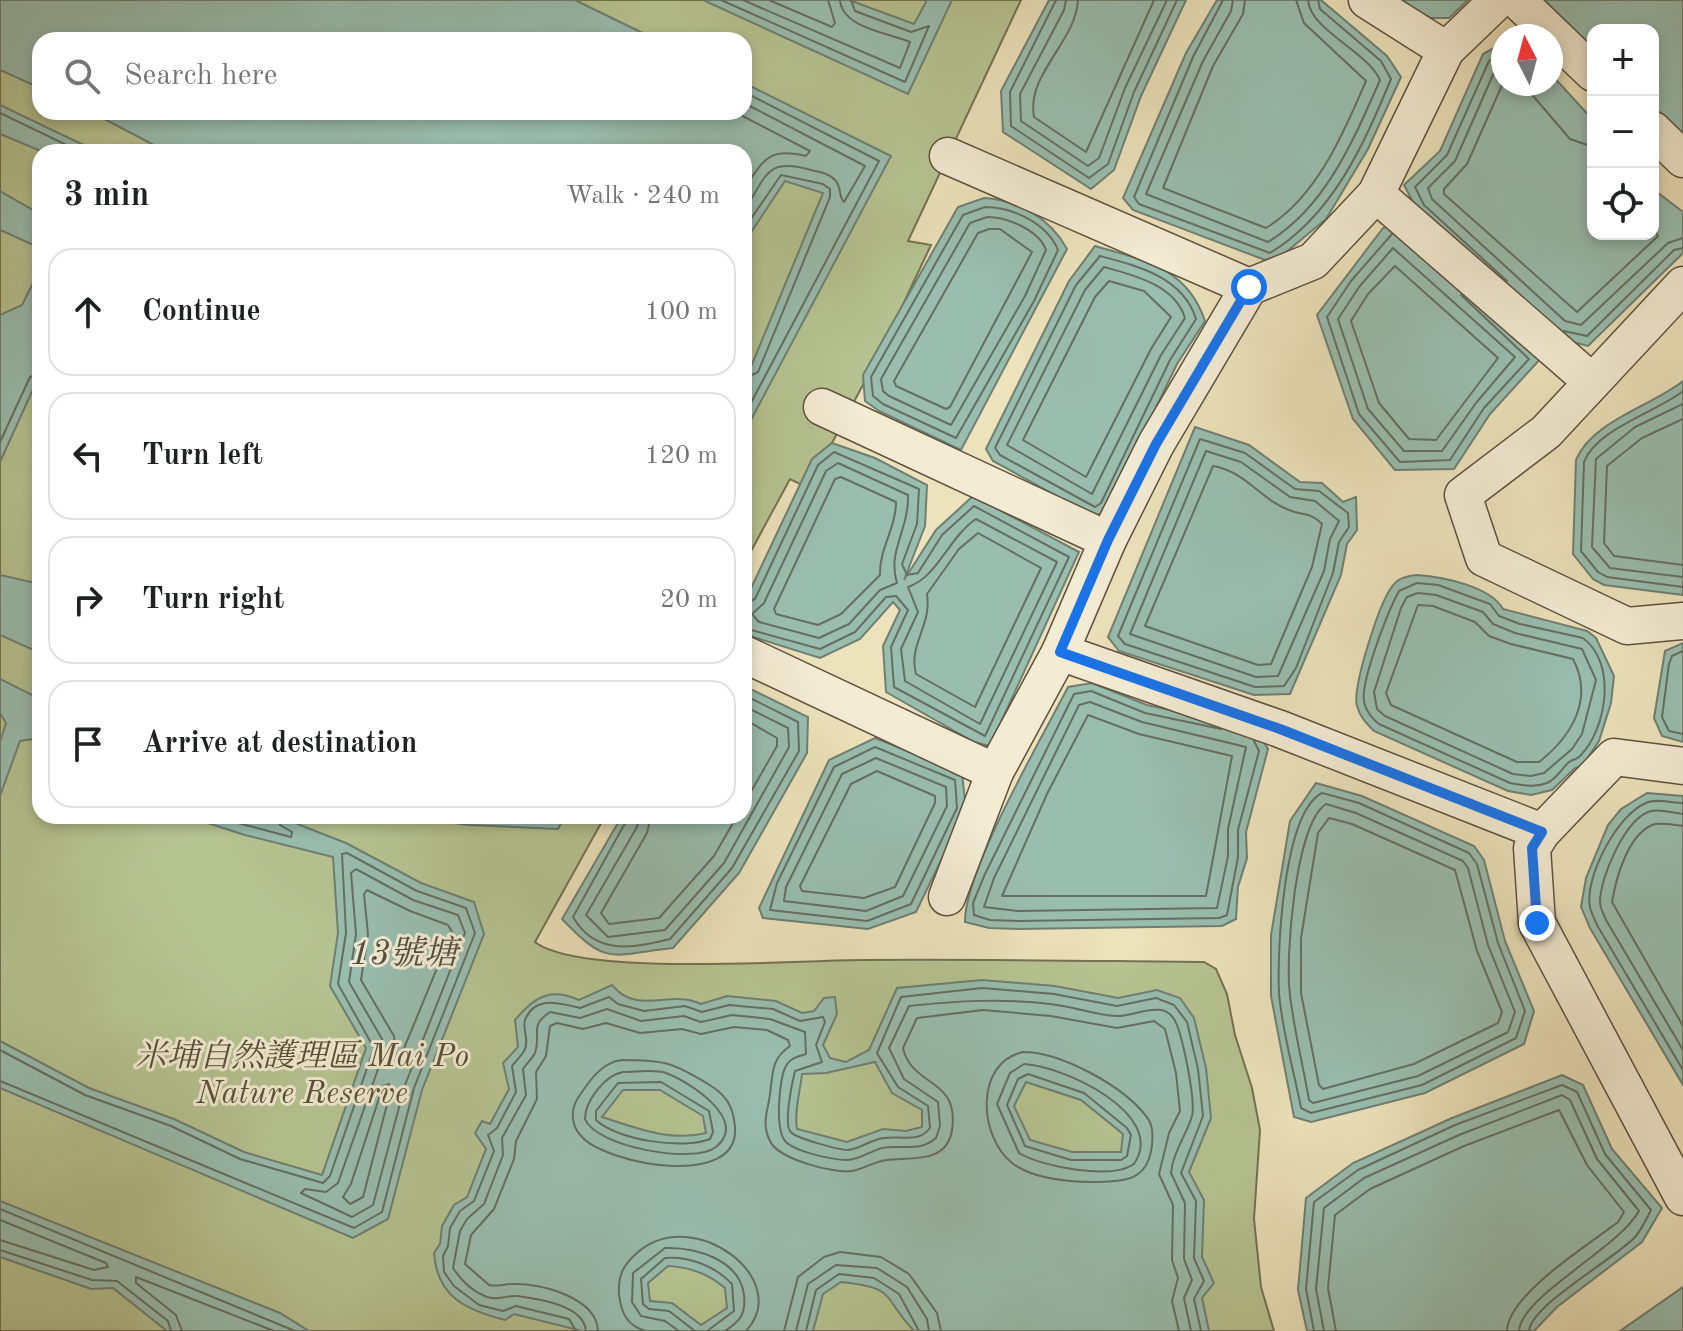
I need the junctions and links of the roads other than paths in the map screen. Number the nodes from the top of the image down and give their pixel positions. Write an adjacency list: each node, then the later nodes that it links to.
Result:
1 (1367, 0): 4 (lane)
2 (1498, 0): 4 (lane)
3 (1517, 0): 5 (lane)
4 (1446, 50): 9 (lane)
5 (1587, 67)
6 (1659, 136): 8 (lane)
7 (948, 156): 11 (lane)
8 (1683, 159)
9 (1376, 194): 11 (lane); 12 (lane)
10 (1683, 285): 12 (lane)
11 (1249, 287): 14 (lane)
12 (1591, 381): 15 (lane)
13 (822, 407): 14 (lane)
14 (1108, 540): 16 (lane)
15 (1683, 621)
16 (1060, 652): 19 (lane); 20 (lane)
17 (752, 658): 19 (lane)
18 (1683, 766): 20 (lane)
19 (995, 772): 21 (lane)
20 (1542, 832): 22 (lane)
21 (947, 897)
22 (1683, 1197)

